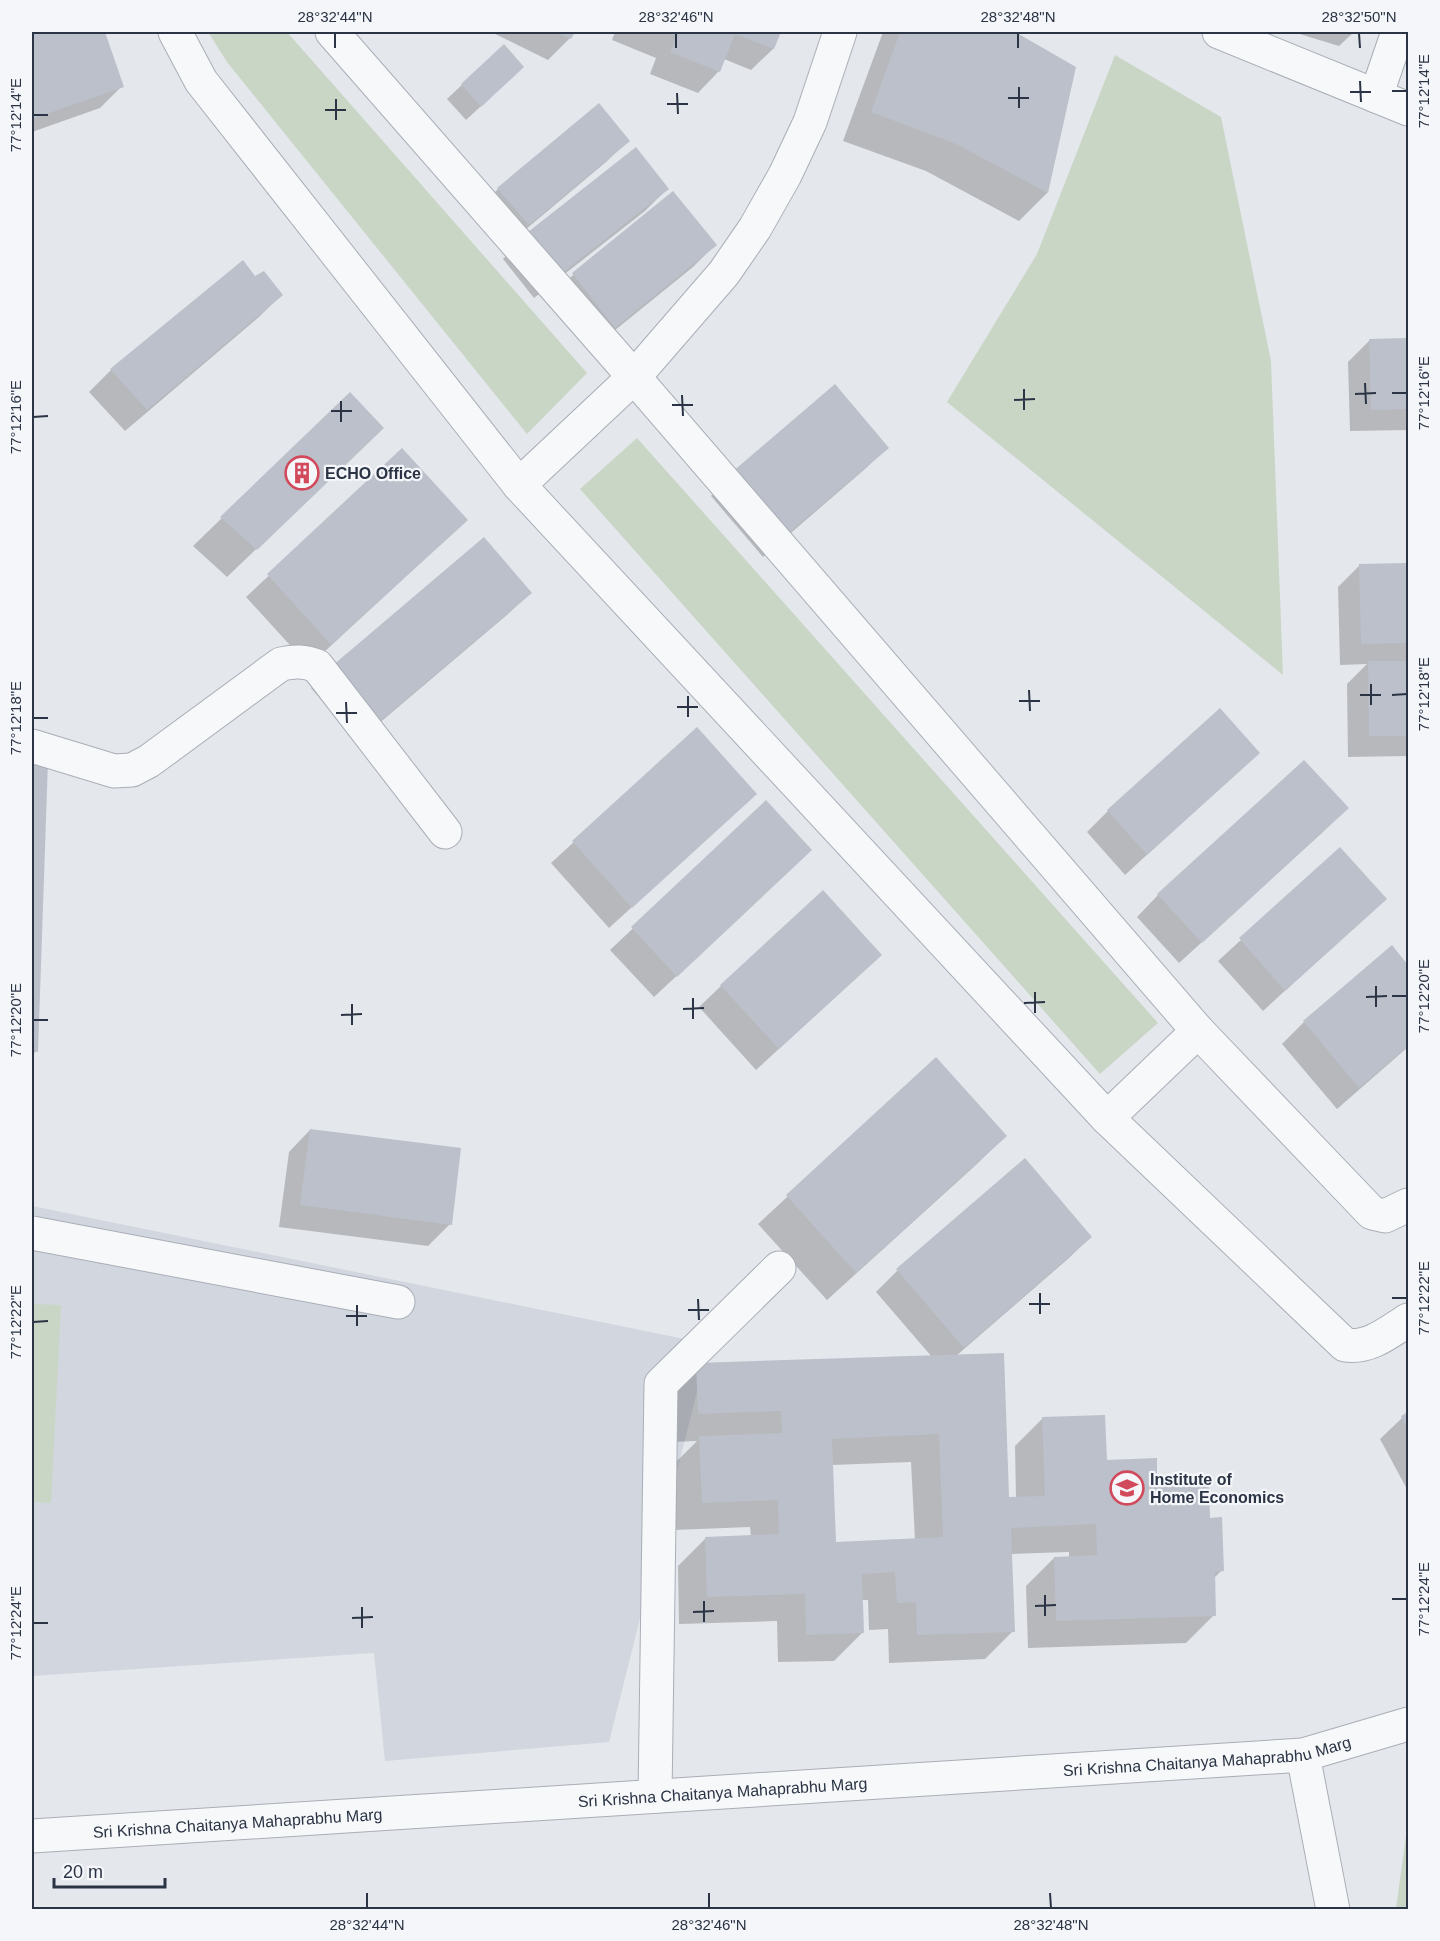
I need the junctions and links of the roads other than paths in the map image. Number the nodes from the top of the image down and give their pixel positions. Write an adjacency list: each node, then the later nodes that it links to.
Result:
1 (176, 32): 9 (street)
2 (332, 32): 8 (street)
3 (840, 32): 8 (street)
4 (1220, 32): 6 (street)
5 (1398, 32): 6 (street)
6 (1376, 96): 7 (street)
7 (1408, 109)
8 (634, 377): 9 (street); 12 (street)
9 (519, 485): 13 (street)
10 (32, 746): 11 (street)
11 (445, 832)
12 (1198, 1031): 13 (street); 14 (street)
13 (1107, 1118): 18 (street)
14 (1408, 1205)
15 (32, 1233): 17 (street)
16 (779, 1268): 21 (street)
17 (398, 1302)
18 (1408, 1320)
19 (1408, 1724): 20 (street, Sri Krishna Chaitanya Mahaprabhu Marg)
20 (1303, 1755): 21 (street, Sri Krishna Chaitanya Mahaprabhu Marg); 23 (street)
21 (655, 1796): 22 (street, Sri Krishna Chaitanya Mahaprabhu Marg)
22 (32, 1836)
23 (1333, 1910)

